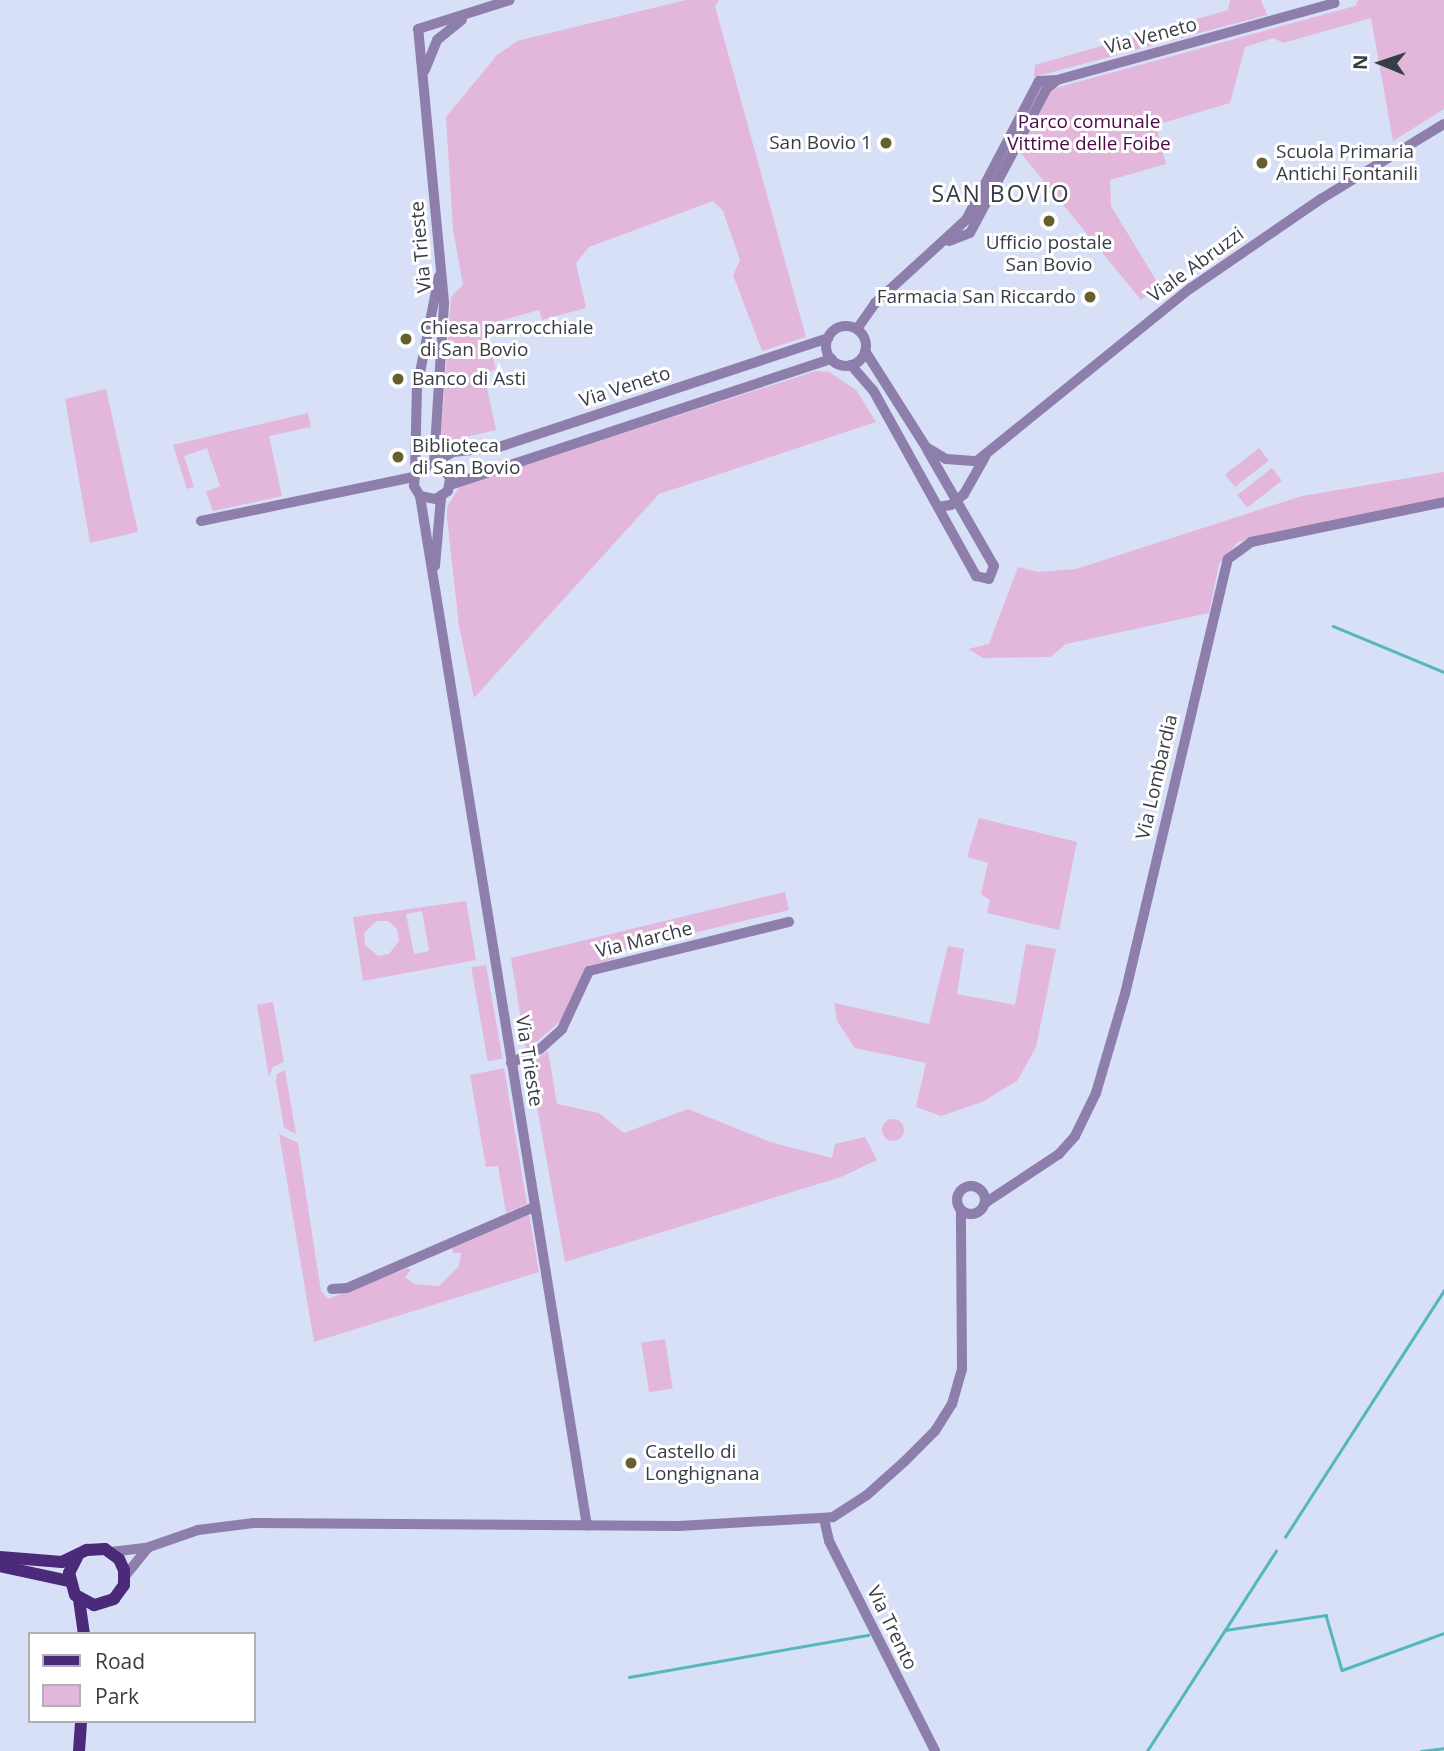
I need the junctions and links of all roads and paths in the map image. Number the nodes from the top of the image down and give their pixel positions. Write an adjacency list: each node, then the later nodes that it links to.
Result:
1 (510, 0): 3 (street)
2 (1335, 3): 7 (street, Via Veneto)
3 (469, 16): 4 (street); 4 (street, Via Trieste)
4 (423, 78): 6 (street, Via Trieste)
5 (1444, 124): 13 (street, Viale Abruzzi)
6 (441, 268): 14 (street, Via Trieste); 15 (street)
7 (857, 329): 8 (street); 9 (street)
8 (828, 338): 10 (street); 14 (street, Via Veneto)
9 (865, 351): 11 (street); 12 (street)
10 (832, 359): 11 (street); 16 (street, Via Veneto)
11 (851, 365): 21 (street)
12 (926, 447): 13 (street); 19 (street)
13 (986, 457): 19 (street, Viale Abruzzi)
14 (434, 463): 15 (street); 16 (street)
15 (415, 475): 17 (street); 22 (street)
16 (450, 485): 18 (street)
17 (420, 496): 18 (street); 23 (street)
18 (442, 497): 23 (street)
19 (956, 501): 21 (street); 21 (street)
20 (1444, 502): 26 (street, Via Lombardia)
21 (938, 507)
22 (201, 521)
23 (435, 602): 25 (street, Via Trieste)
24 (789, 922): 25 (street, Via Marche)
25 (511, 1063): 29 (street, Via Trieste)
26 (1008, 1185): 27 (street, Via Lombardia); 28 (street, Via Lombardia)
27 (981, 1189): 28 (street); 30 (street, Via Lombardia)
28 (985, 1203): 30 (street, Via Lombardia)
29 (534, 1207): 31 (street); 33 (street, Via Trieste)
30 (965, 1212): 32 (street)
31 (332, 1289)
32 (824, 1519): 33 (street); 47 (street, Via Trento)
33 (587, 1525): 34 (street)
34 (149, 1547): 35 (street); 39 (street)
35 (111, 1552): 37 (main road); 39 (main road)
36 (0, 1557): 37 (main road)
37 (76, 1557): 40 (main road)
38 (0, 1566): 40 (main road)
39 (125, 1576): 42 (main road)
40 (69, 1581): 41 (main road)
41 (79, 1599): 42 (main road); 43 (main road)
42 (99, 1605): 44 (main road)
43 (85, 1632)
44 (86, 1632)
45 (81, 1723): 46 (main road)
46 (79, 1751)
47 (935, 1751)

